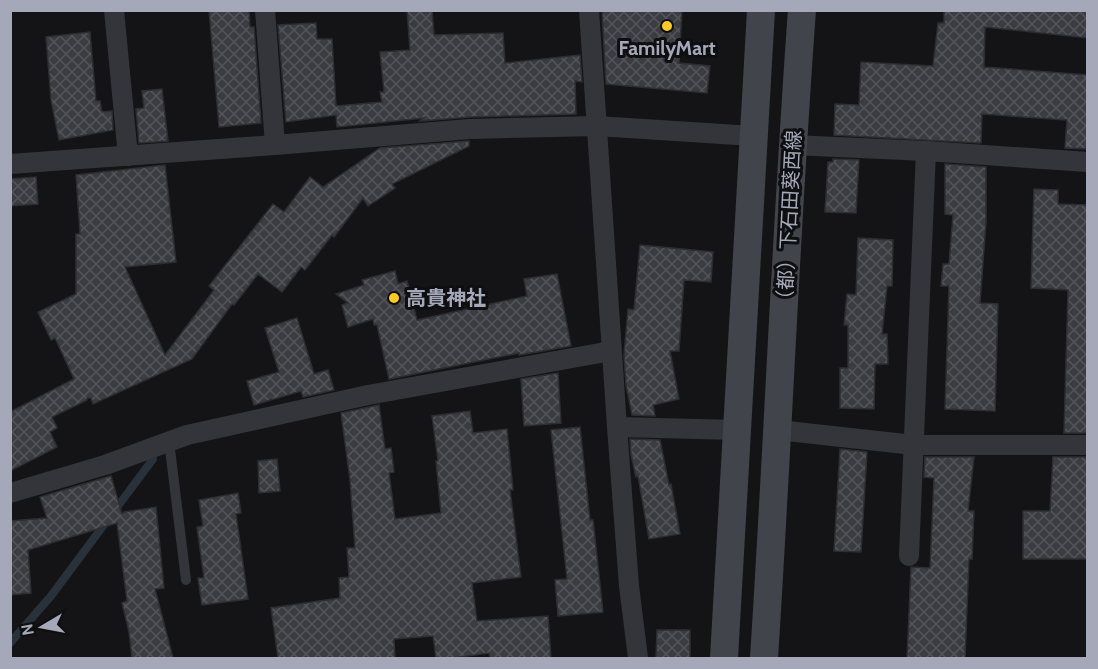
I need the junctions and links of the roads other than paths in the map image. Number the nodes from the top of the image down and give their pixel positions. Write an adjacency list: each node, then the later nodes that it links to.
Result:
1 (114, 10): 11 (street)
2 (265, 10): 8 (street)
3 (589, 10): 6 (street)
4 (761, 10): 7 (street, （都）下石田葵西線)
5 (802, 10): 9 (street, （都）下石田葵西線)
6 (597, 126): 7 (street); 8 (street); 14 (street)
7 (753, 136): 16 (street, （都）下石田葵西線)
8 (275, 145): 11 (street)
9 (792, 145): 10 (street); 17 (street, （都）下石田葵西線)
10 (927, 150): 12 (street); 19 (street)
11 (128, 156): 13 (street)
12 (1088, 162)
13 (10, 164)
14 (611, 351): 15 (street); 18 (street)
15 (617, 428): 16 (street); 24 (street)
16 (738, 429): 25 (street, （都）下石田葵西線)
17 (778, 430): 19 (street); 26 (street, （都）下石田葵西線)
18 (169, 441): 21 (street); 23 (lane)
19 (914, 445): 20 (street); 22 (street)
20 (1088, 445)
21 (10, 493)
22 (909, 556)
23 (186, 580)
24 (638, 658)
25 (724, 658)
26 (764, 658)

